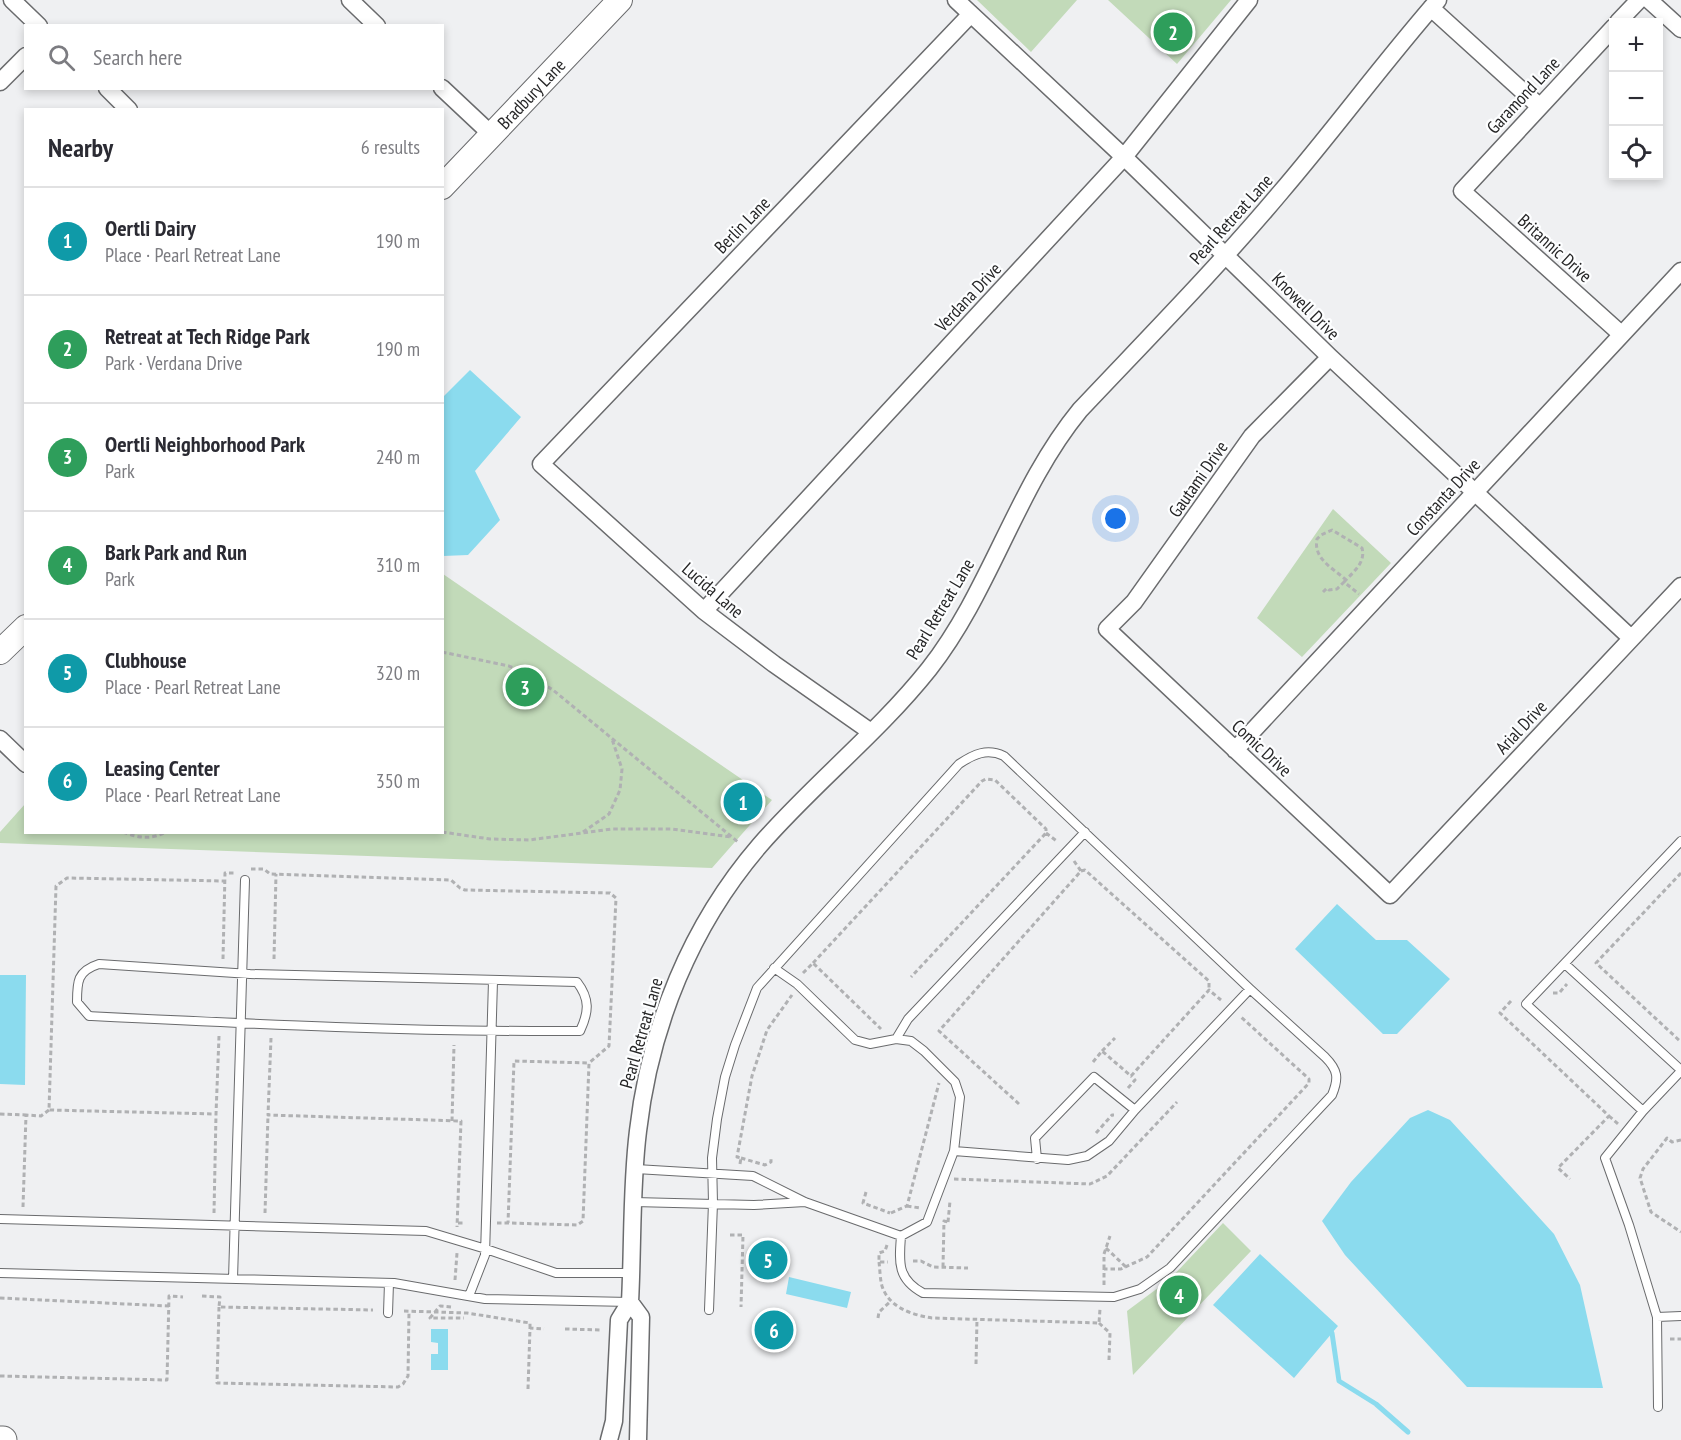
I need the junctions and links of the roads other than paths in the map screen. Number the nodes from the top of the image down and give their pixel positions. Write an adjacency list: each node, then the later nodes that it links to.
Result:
1 (12, 0): 11 (street)
2 (350, 0): 12 (street)
3 (620, 0): 21 (street, Bradbury Lane)
4 (956, 0): 9 (street, Knowell Drive)
5 (1249, 0): 22 (street, Verdana Drive)
6 (1639, 0): 10 (street)
7 (1649, 0): 13 (street)
8 (1435, 4): 19 (street); 25 (street, Pearl Retreat Lane)
9 (971, 14): 22 (street, Knowell Drive); 29 (street, Berlin Lane)
10 (1622, 18)
11 (37, 24)
12 (375, 24)
13 (1681, 28)
14 (1609, 32): 19 (street, Garamond Lane)
15 (24, 58): 16 (street)
16 (0, 82)
17 (109, 90): 20 (street)
18 (444, 90): 21 (street)
19 (1539, 106): 24 (street, Garamond Lane)
20 (127, 108)
21 (490, 134): 23 (street, Bradbury Lane)
22 (1124, 157): 25 (street, Knowell Drive); 32 (street, Verdana Drive)
23 (444, 185)
24 (1462, 191): 27 (street, Britannic Drive)
25 (1226, 255): 28 (street, Knowell Drive); 37 (street, Pearl Retreat Lane)
26 (1681, 271): 27 (street, Constanta Drive)
27 (1621, 334): 30 (street, Constanta Drive)
28 (1330, 357): 30 (street, Knowell Drive); 34 (street, Gautami Drive)
29 (541, 464): 32 (street, Lucida Lane)
30 (1475, 491): 35 (street, Knowell Drive); 39 (street, Constanta Drive)
31 (1681, 586): 35 (street, Arial Drive)
32 (704, 610): 37 (street, Lucida Lane)
33 (24, 629): 36 (street)
34 (1107, 629): 39 (street, Comic Drive)
35 (1631, 638): 44 (street, Arial Drive)
36 (0, 652)
37 (871, 732): 58 (street, Pearl Retreat Lane)
38 (0, 739): 40 (street)
39 (1235, 750): 44 (street, Comic Drive)
40 (24, 762)
41 (1085, 832): 46 (lane); 49 (lane); 52 (lane)
42 (1681, 841): 45 (lane)
43 (245, 880): 47 (lane)
44 (1390, 895)
45 (1565, 964): 53 (lane); 55 (lane)
46 (774, 968): 52 (lane); 59 (lane)
47 (243, 973): 48 (lane); 50 (lane); 50 (lane)
48 (493, 981): 51 (lane); 51 (lane)
49 (1250, 989): 54 (lane); 65 (lane)
50 (241, 1024): 51 (lane); 64 (lane)
51 (492, 1032): 66 (lane)
52 (896, 1039): 56 (lane)
53 (1681, 1070): 55 (lane)
54 (1135, 1110): 57 (lane); 57 (lane)
55 (1643, 1111): 76 (lane)
56 (954, 1151): 57 (lane); 65 (lane)
57 (1037, 1159)
58 (636, 1170): 59 (lane); 60 (street, Pearl Retreat Lane)
59 (713, 1174): 61 (lane); 62 (lane)
60 (634, 1202): 62 (lane); 68 (street, Pearl Retreat Lane)
61 (805, 1202): 62 (lane); 65 (lane)
62 (713, 1203): 73 (lane)
63 (0, 1219): 64 (lane)
64 (234, 1226): 66 (lane); 69 (lane)
65 (901, 1236)
66 (486, 1249): 68 (lane); 71 (lane)
67 (0, 1273): 69 (lane)
68 (631, 1274): 72 (street, Pearl Retreat Lane)
69 (233, 1279): 70 (lane)
70 (390, 1282): 71 (lane); 74 (lane)
71 (469, 1296): 72 (lane)
72 (630, 1302): 78 (street, Pearl Retreat Lane); 79 (street, Pearl Retreat Lane)
73 (709, 1310)
74 (388, 1313)
75 (1681, 1316): 76 (lane)
76 (1657, 1317): 77 (lane)
77 (1658, 1407)
78 (609, 1440)
79 (638, 1440)

